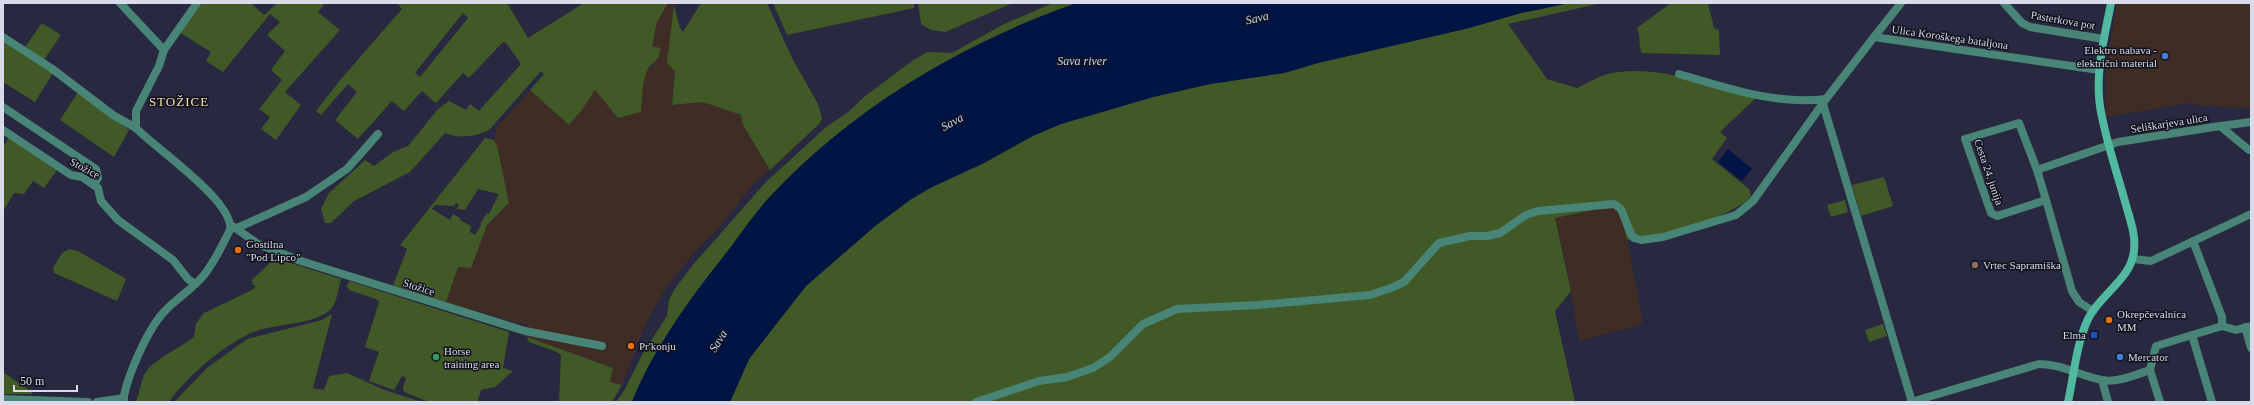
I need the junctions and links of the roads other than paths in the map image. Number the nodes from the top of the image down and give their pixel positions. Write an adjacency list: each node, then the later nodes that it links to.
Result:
1 (120, 3): 9 (street)
2 (197, 3): 9 (street)
3 (1901, 3): 7 (street)
4 (2004, 3): 8 (street, Pasterkova pot)
5 (2111, 3): 8 (street)
6 (3, 37): 16 (street, Stožice)
7 (1874, 37): 10 (street, Ulica Koroškega bataljona); 12 (street)
8 (2104, 39): 10 (street)
9 (164, 50): 16 (street)
10 (2099, 70): 19 (street)
11 (1679, 74): 12 (street)
12 (1824, 101): 42 (street); 43 (street)
13 (3, 107): 22 (street)
14 (2251, 122): 15 (street)
15 (2220, 126): 19 (street, Seliškarjeva ulica); 20 (street, Seliškarjeva ulica)
16 (136, 128): 25 (street, Stožice)
17 (3, 130): 22 (street, Stožice)
18 (378, 134): 25 (street)
19 (2109, 146): 21 (street); 27 (street)
20 (2249, 150)
21 (2037, 170): 23 (street, Cesta 24. junija); 23 (street, Cesta 24. junija)
22 (94, 185): 28 (street, Stožice)
23 (2046, 200): 29 (street, Cesta 24. junija)
24 (2251, 214): 26 (street)
25 (234, 226): 28 (street); 33 (street, Stožice)
26 (2193, 241): 27 (street); 30 (street)
27 (2133, 259): 29 (street)
28 (196, 284): 39 (street)
29 (2093, 311): 36 (street)
30 (2222, 326): 31 (street); 32 (street)
31 (2248, 327): 34 (street)
32 (2192, 335): 35 (street); 47 (street)
33 (602, 346)
34 (2251, 348)
35 (2150, 370): 37 (street); 46 (street)
36 (2075, 371): 37 (street); 43 (street); 44 (street)
37 (2102, 380): 45 (street)
38 (3, 399): 40 (street)
39 (124, 400): 41 (street)
40 (88, 402)
41 (97, 402)
42 (976, 402)
43 (1912, 402)
44 (2068, 402)
45 (2108, 402)
46 (2160, 402)
47 (2212, 402)

